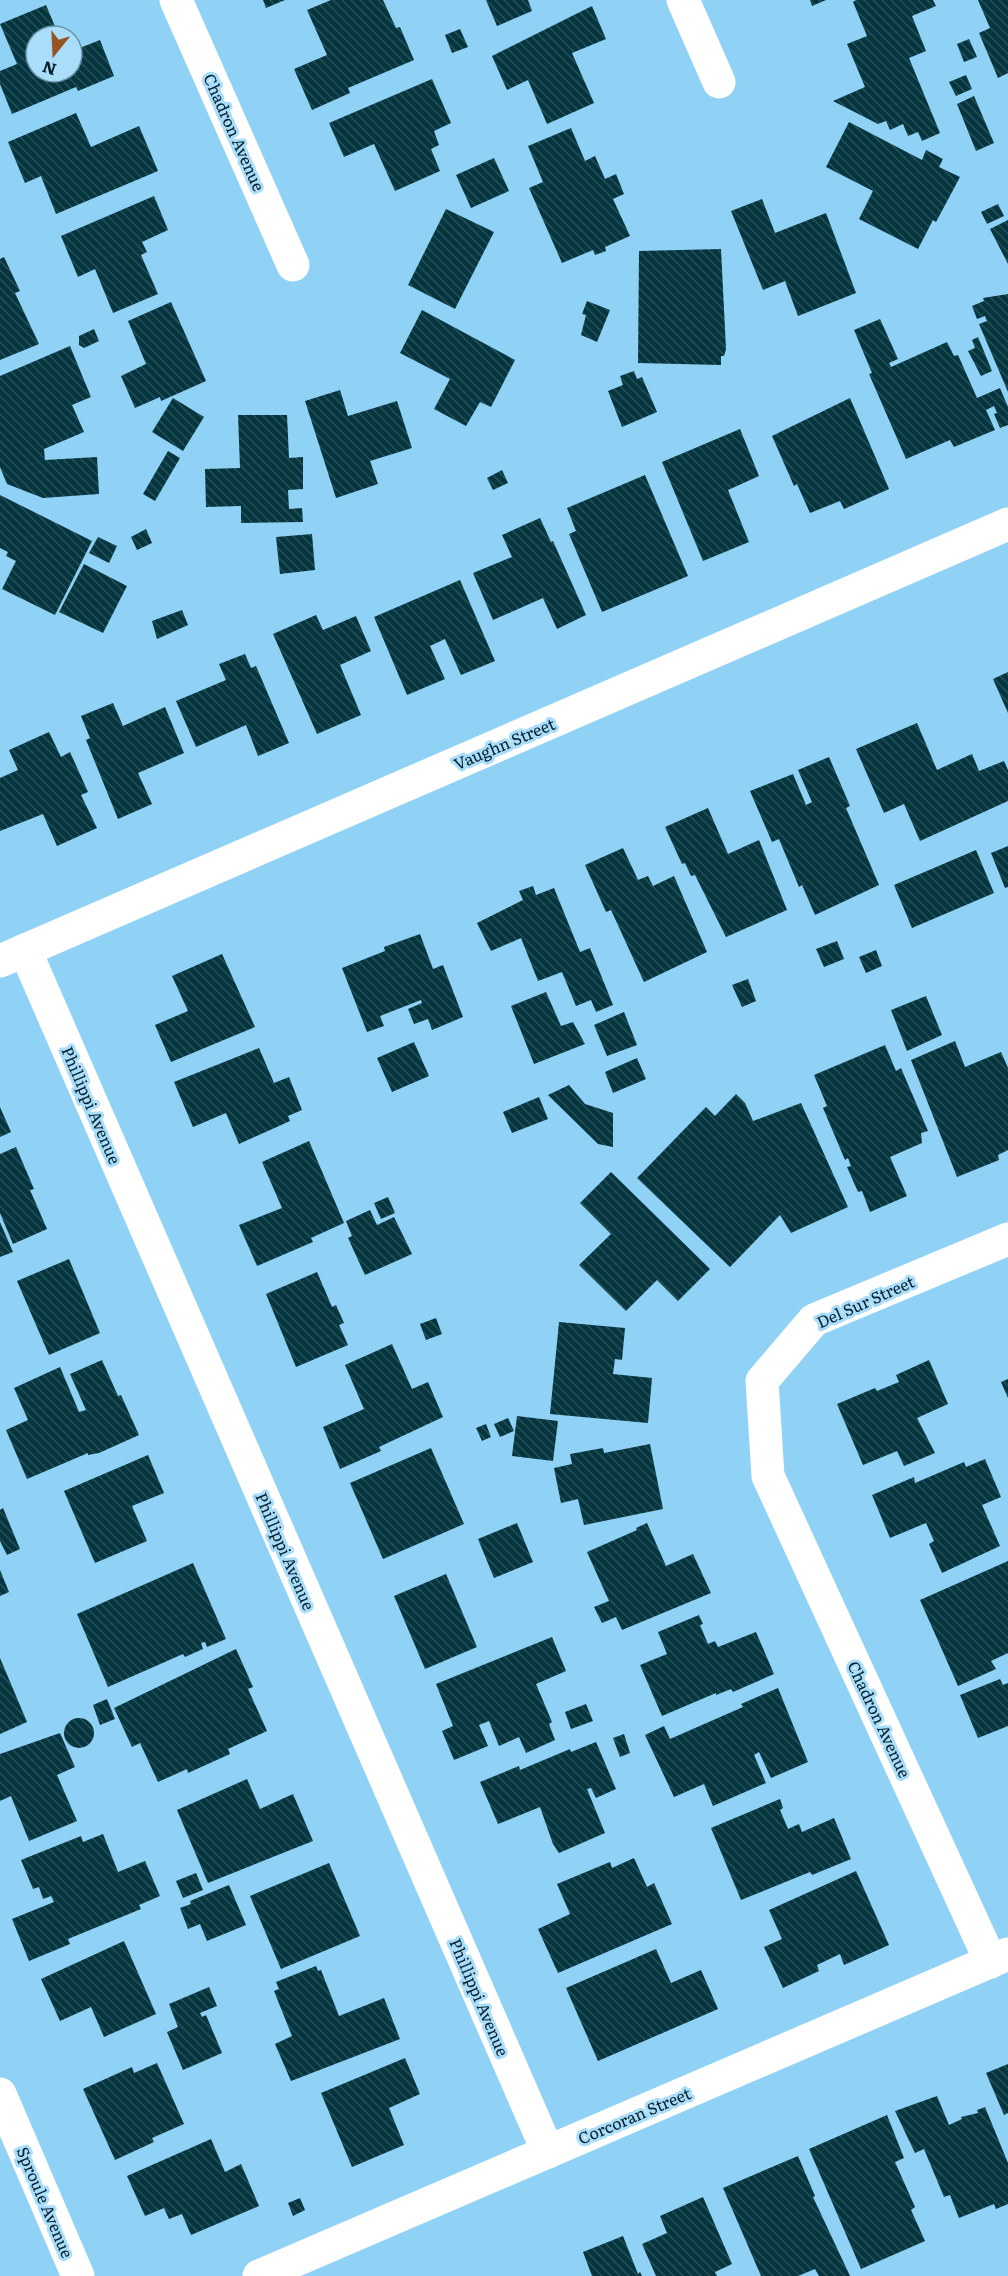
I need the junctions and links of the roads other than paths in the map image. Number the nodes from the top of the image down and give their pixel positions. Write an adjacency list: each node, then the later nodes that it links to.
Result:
1 (176, 0): 4 (street, Chadron Avenue)
2 (683, 0): 3 (street)
3 (719, 82)
4 (293, 265)
5 (1008, 525): 6 (street, Vaughn Street)
6 (12, 955): 11 (street, Phillippi Avenue)
7 (1008, 1239): 8 (street, Del Sur Street)
8 (768, 1476): 9 (street, Chadron Avenue)
9 (1000, 1958): 11 (street, Corcoran Street)
10 (0, 2094): 12 (street, Sproule Avenue)
11 (548, 2152): 13 (street, Corcoran Street)
12 (78, 2276)
13 (260, 2276)

